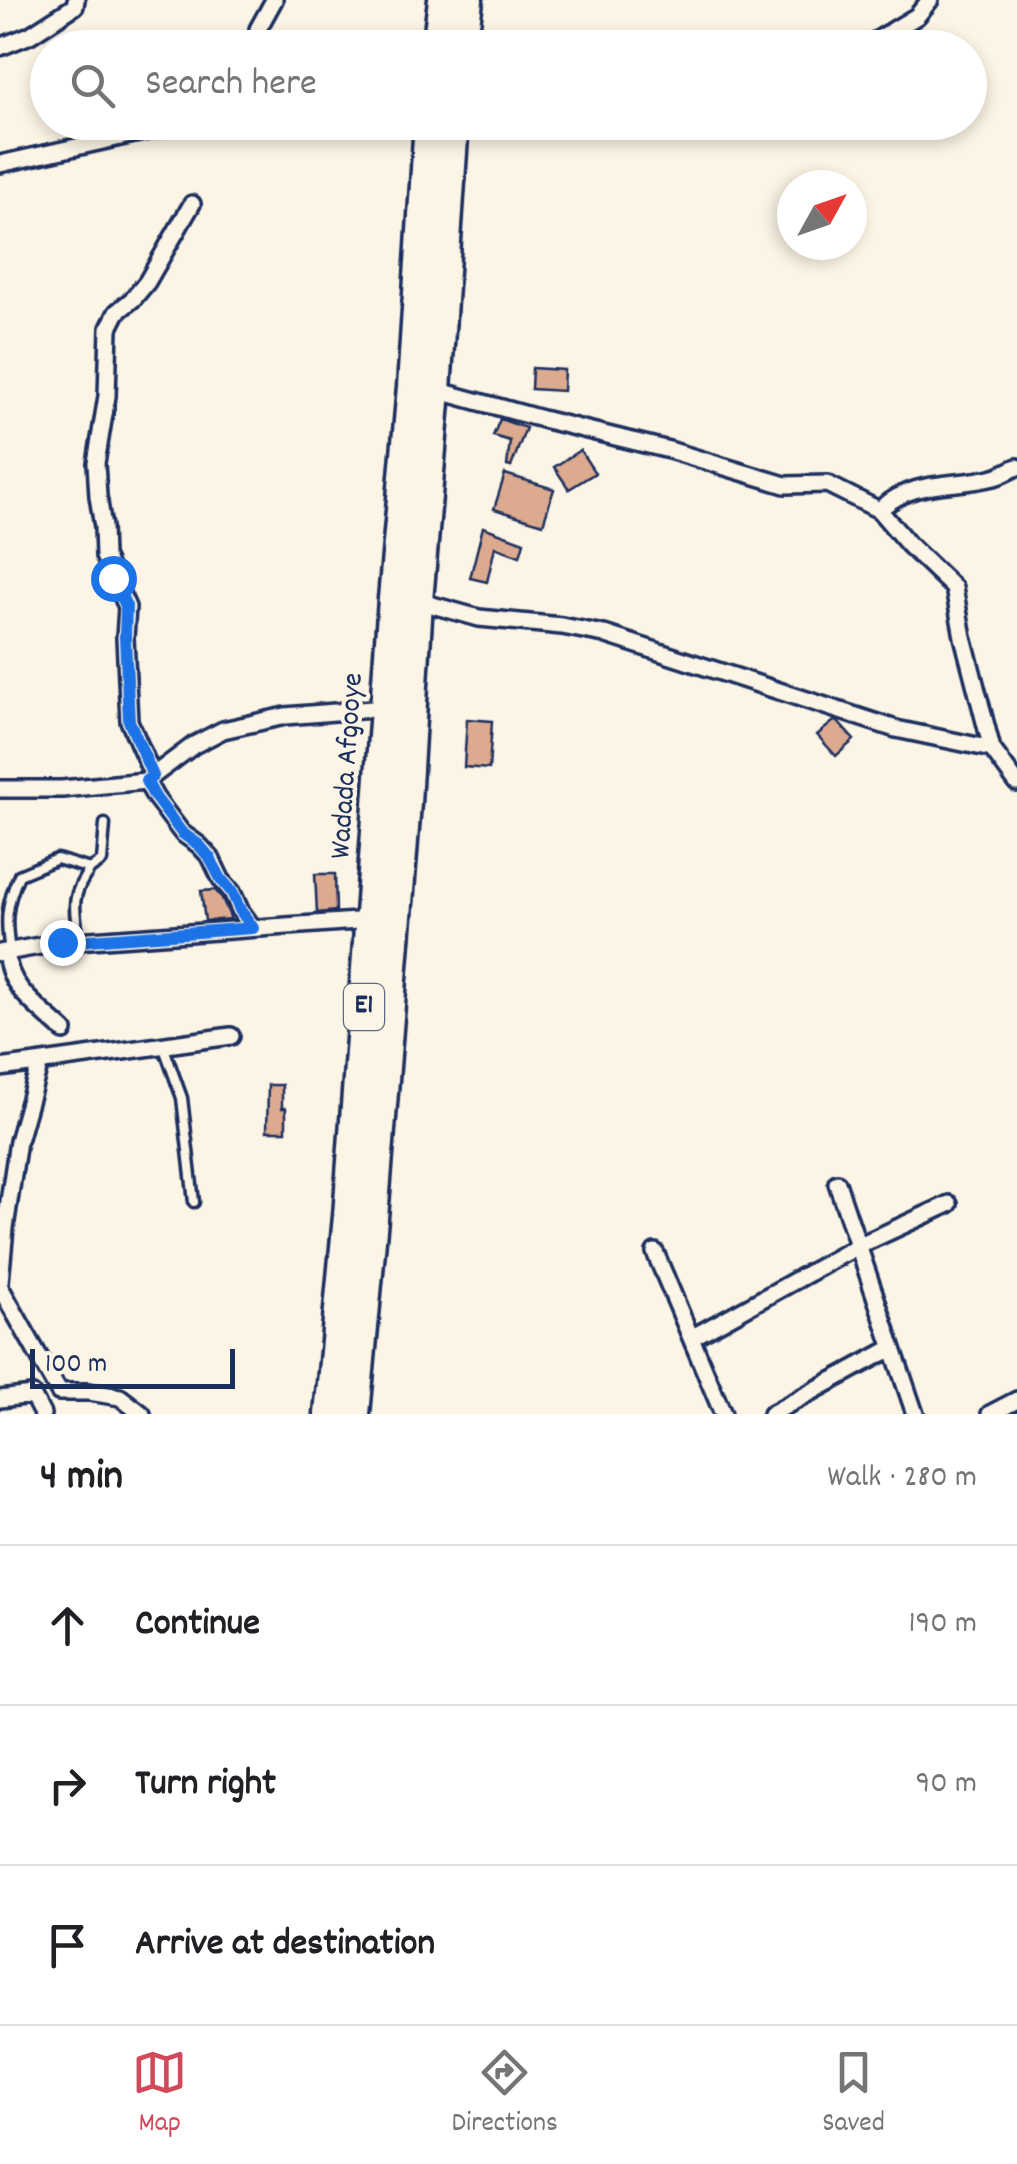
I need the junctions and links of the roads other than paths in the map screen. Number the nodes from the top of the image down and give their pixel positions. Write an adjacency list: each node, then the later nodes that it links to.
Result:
1 (76, 0): 6 (street)
2 (274, 0): 7 (street)
3 (443, 0): 8 (highway)
4 (468, 0): 9 (highway)
5 (930, 0): 10 (street)
6 (36, 30)
7 (258, 30)
8 (439, 30)
9 (464, 30)
10 (894, 30)
11 (30, 34): 12 (street)
12 (0, 47)
13 (107, 140): 16 (street)
14 (427, 140): 22 (highway, Wadada Afgooye / E1)
15 (453, 140): 18 (highway, Wadada Afgooye / E1)
16 (0, 164)
17 (192, 204): 24 (street)
18 (436, 390): 20 (street); 21 (highway, Wadada Afgooye / E1)
19 (1017, 467): 20 (street)
20 (879, 510): 23 (street)
21 (418, 601): 23 (street); 53 (highway, Wadada Afgooye / E1)
22 (385, 708): 24 (street); 29 (highway, Wadada Afgooye / E1)
23 (992, 748): 25 (street)
24 (150, 778): 26 (street); 30 (street)
25 (1017, 783)
26 (0, 788)
27 (105, 824): 28 (lane)
28 (91, 868): 31 (lane); 32 (lane)
29 (371, 920): 30 (street); 52 (highway, Wadada Afgooye / E1)
30 (253, 928): 31 (street)
31 (79, 940): 32 (street)
32 (6, 952): 33 (street)
33 (64, 1032)
34 (231, 1036): 35 (street)
35 (163, 1045): 36 (street); 39 (lane)
36 (40, 1062): 37 (street); 43 (street)
37 (0, 1068)
38 (837, 1183): 41 (street)
39 (194, 1202)
40 (949, 1204): 41 (street)
41 (858, 1246): 44 (street); 45 (street)
42 (655, 1252): 44 (street)
43 (0, 1284): 46 (street)
44 (691, 1338): 54 (street)
45 (892, 1348): 55 (street); 56 (street)
46 (59, 1392): 47 (street); 51 (street)
47 (32, 1394): 48 (street); 50 (street)
48 (0, 1398)
49 (1017, 1400): 57 (street)
50 (42, 1414)
51 (142, 1414)
52 (329, 1414)
53 (355, 1414)
54 (723, 1414)
55 (771, 1414)
56 (915, 1414)
57 (990, 1414)

